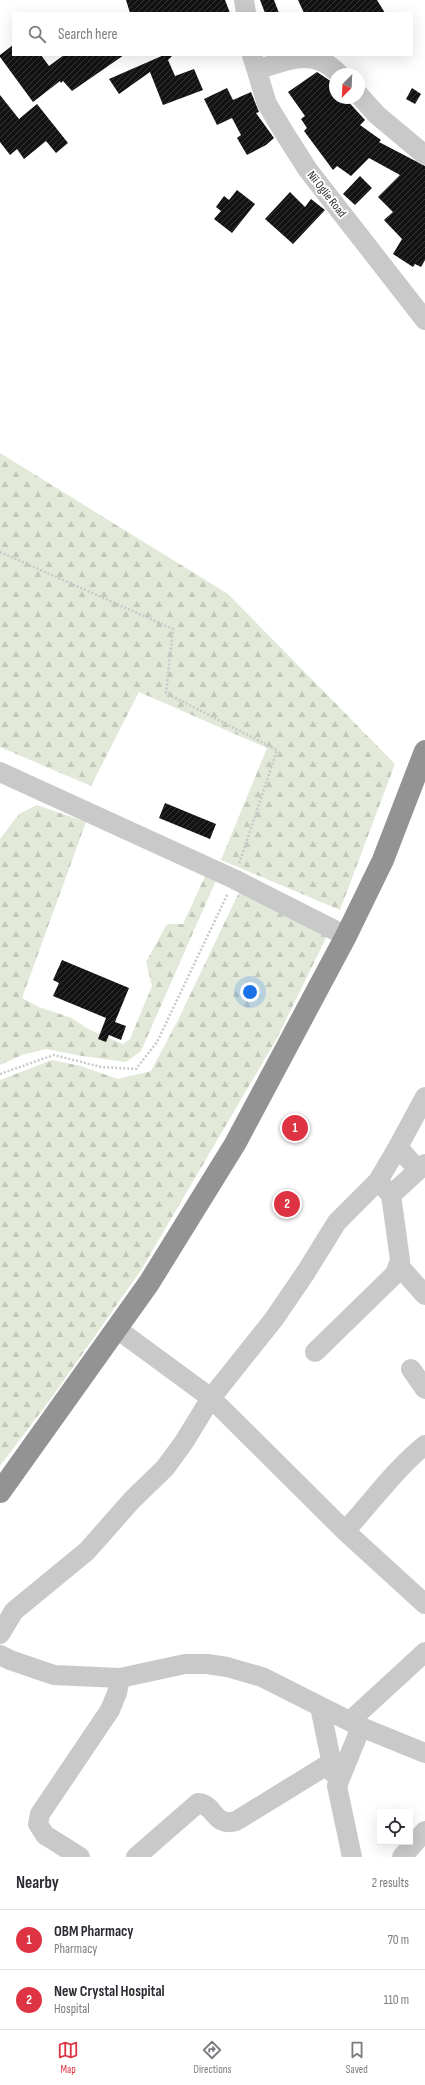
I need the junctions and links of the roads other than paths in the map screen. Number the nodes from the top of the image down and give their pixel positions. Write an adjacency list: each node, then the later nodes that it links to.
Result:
1 (244, 0): 2 (street)
2 (246, 12)
3 (255, 62): 4 (street); 7 (street, Nii Oglie Road)
4 (334, 68)
5 (365, 101): 6 (street)
6 (425, 155)
7 (425, 320)
8 (425, 751): 10 (highway)
9 (0, 772): 10 (street)
10 (346, 936): 17 (highway)
11 (425, 1097): 12 (street)
12 (398, 1147): 13 (street); 14 (street)
13 (421, 1167): 14 (street)
14 (385, 1188): 15 (street); 21 (street)
15 (399, 1266): 16 (street); 18 (street)
16 (425, 1295)
17 (117, 1329): 21 (street); 23 (highway)
18 (315, 1352)
19 (411, 1369): 20 (street)
20 (425, 1389)
21 (211, 1398): 24 (street); 26 (street)
22 (425, 1445): 24 (street)
23 (0, 1492)
24 (345, 1531): 25 (street)
25 (425, 1603)
26 (0, 1634)
27 (424, 1654): 31 (street)
28 (0, 1655): 29 (street)
29 (120, 1678): 30 (street); 36 (street)
30 (320, 1707): 31 (street); 33 (street)
31 (356, 1724): 32 (street); 34 (street)
32 (425, 1753)
33 (332, 1762): 34 (street); 37 (street)
34 (337, 1786): 38 (street)
35 (425, 1831): 39 (street)
36 (80, 1857)
37 (136, 1857)
38 (352, 1857)
39 (402, 1857)

